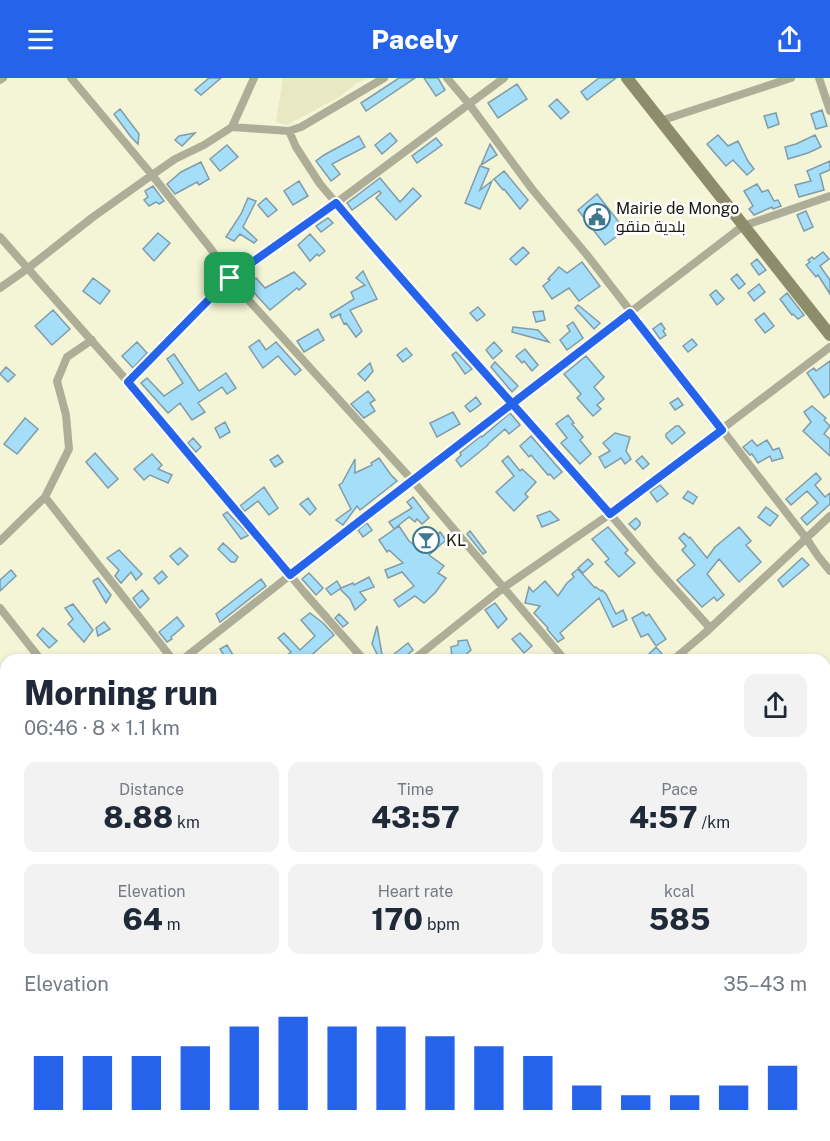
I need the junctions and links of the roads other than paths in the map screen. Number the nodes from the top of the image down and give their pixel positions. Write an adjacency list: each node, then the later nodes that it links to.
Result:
1 (71, 78): 14 (street)
2 (254, 78): 12 (street)
3 (384, 78): 13 (street)
4 (447, 78): 9 (street)
5 (504, 78): 9 (street)
6 (627, 78): 11 (main road)
7 (791, 78): 11 (street)
8 (819, 78): 10 (street)
9 (469, 104): 16 (street); 22 (street)
10 (830, 111)
11 (660, 121): 17 (main road)
12 (232, 128): 13 (street); 14 (street)
13 (289, 131): 16 (street)
14 (152, 175): 19 (street); 20 (street)
15 (830, 196): 17 (street)
16 (336, 203): 20 (street); 27 (street)
17 (743, 226): 22 (street); 23 (main road)
18 (0, 237): 19 (street)
19 (27, 269): 21 (street); 24 (street)
20 (230, 278): 26 (street); 29 (street)
21 (0, 288)
22 (630, 313): 27 (street); 28 (street)
23 (830, 335)
24 (92, 340): 26 (street); 30 (street)
25 (830, 347): 28 (street)
26 (128, 382): 36 (street)
27 (512, 403): 29 (street); 31 (street)
28 (722, 430): 31 (street); 33 (street)
29 (412, 480): 36 (street); 37 (street)
30 (45, 497): 34 (street); 41 (street)
31 (610, 514): 37 (street); 39 (street)
32 (830, 516): 33 (street)
33 (806, 538): 35 (street); 39 (street)
34 (0, 541)
35 (830, 570)
36 (290, 575): 42 (street); 43 (street)
37 (503, 588): 44 (street); 45 (street)
38 (0, 608): 40 (street)
39 (710, 628): 46 (street)
40 (36, 654)
41 (167, 654)
42 (190, 654)
43 (359, 654)
44 (420, 654)
45 (560, 654)
46 (680, 654)

